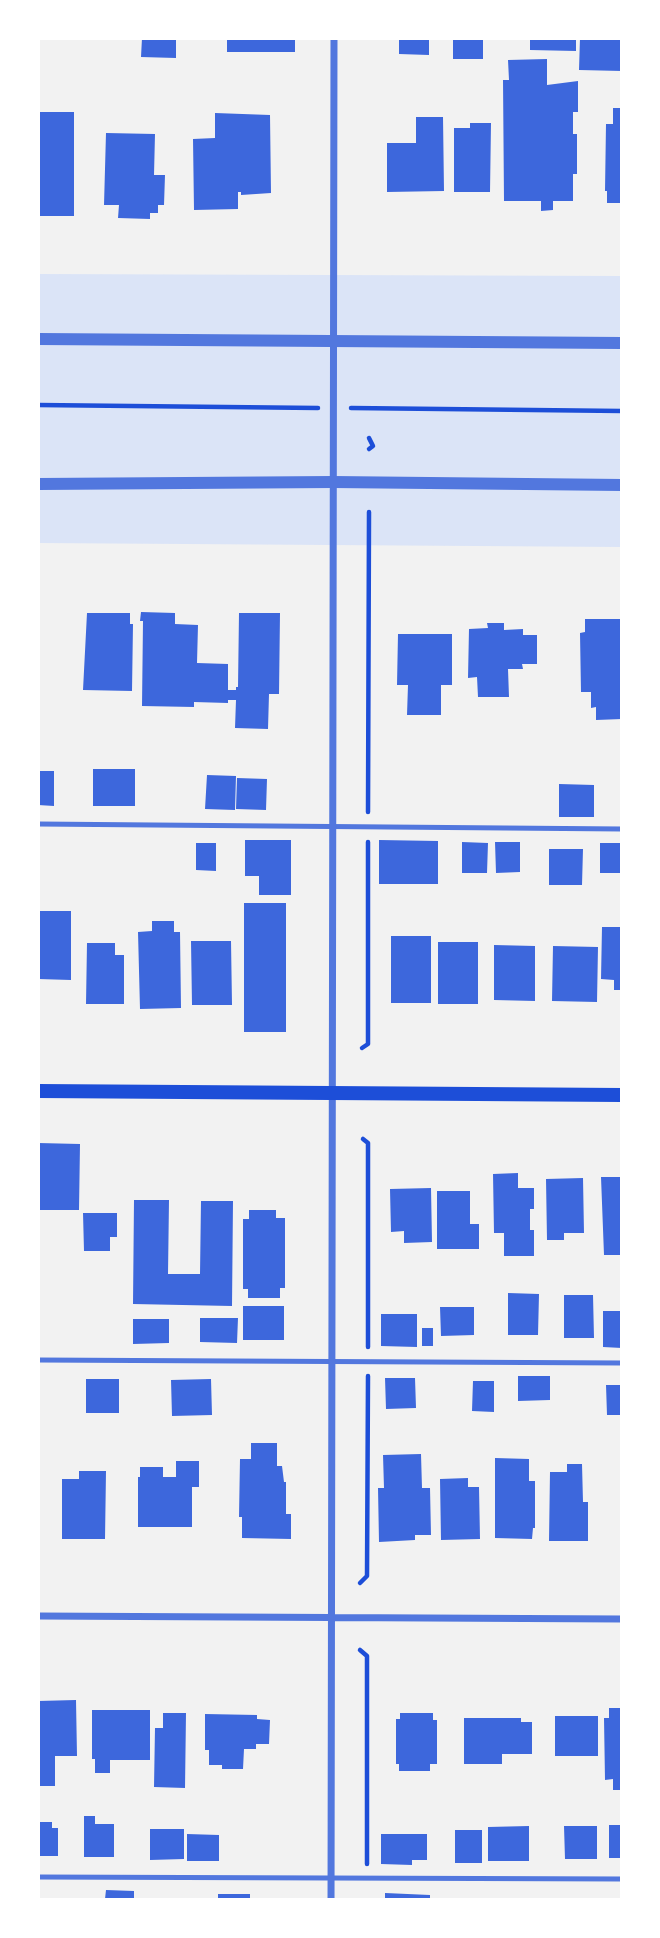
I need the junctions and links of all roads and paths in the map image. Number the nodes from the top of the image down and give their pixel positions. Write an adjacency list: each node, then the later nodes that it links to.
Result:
1 (334, 38): 3 (street)
2 (38, 339): 3 (street)
3 (333, 340): 4 (street); 7 (street)
4 (621, 343)
5 (369, 438): 6 (path)
6 (369, 449)
7 (333, 482): 8 (street); 9 (street); 12 (street)
8 (38, 484)
9 (621, 485)
10 (369, 512): 13 (path)
11 (38, 824): 12 (lane)
12 (332, 827): 13 (lane); 17 (street)
13 (368, 827): 14 (lane); 15 (path)
14 (621, 828)
15 (362, 1048)
16 (38, 1091): 17 (main road)
17 (332, 1094): 18 (main road); 20 (street)
18 (621, 1095)
19 (38, 1360): 20 (lane)
20 (331, 1362): 21 (lane); 23 (street)
21 (621, 1363)
22 (38, 1616): 23 (street)
23 (331, 1617): 24 (street); 27 (street)
24 (621, 1619)
25 (360, 1650): 28 (path)
26 (38, 1877): 27 (lane)
27 (331, 1878): 28 (lane); 30 (street)
28 (367, 1879): 29 (lane)
29 (621, 1879)
30 (331, 1899)

